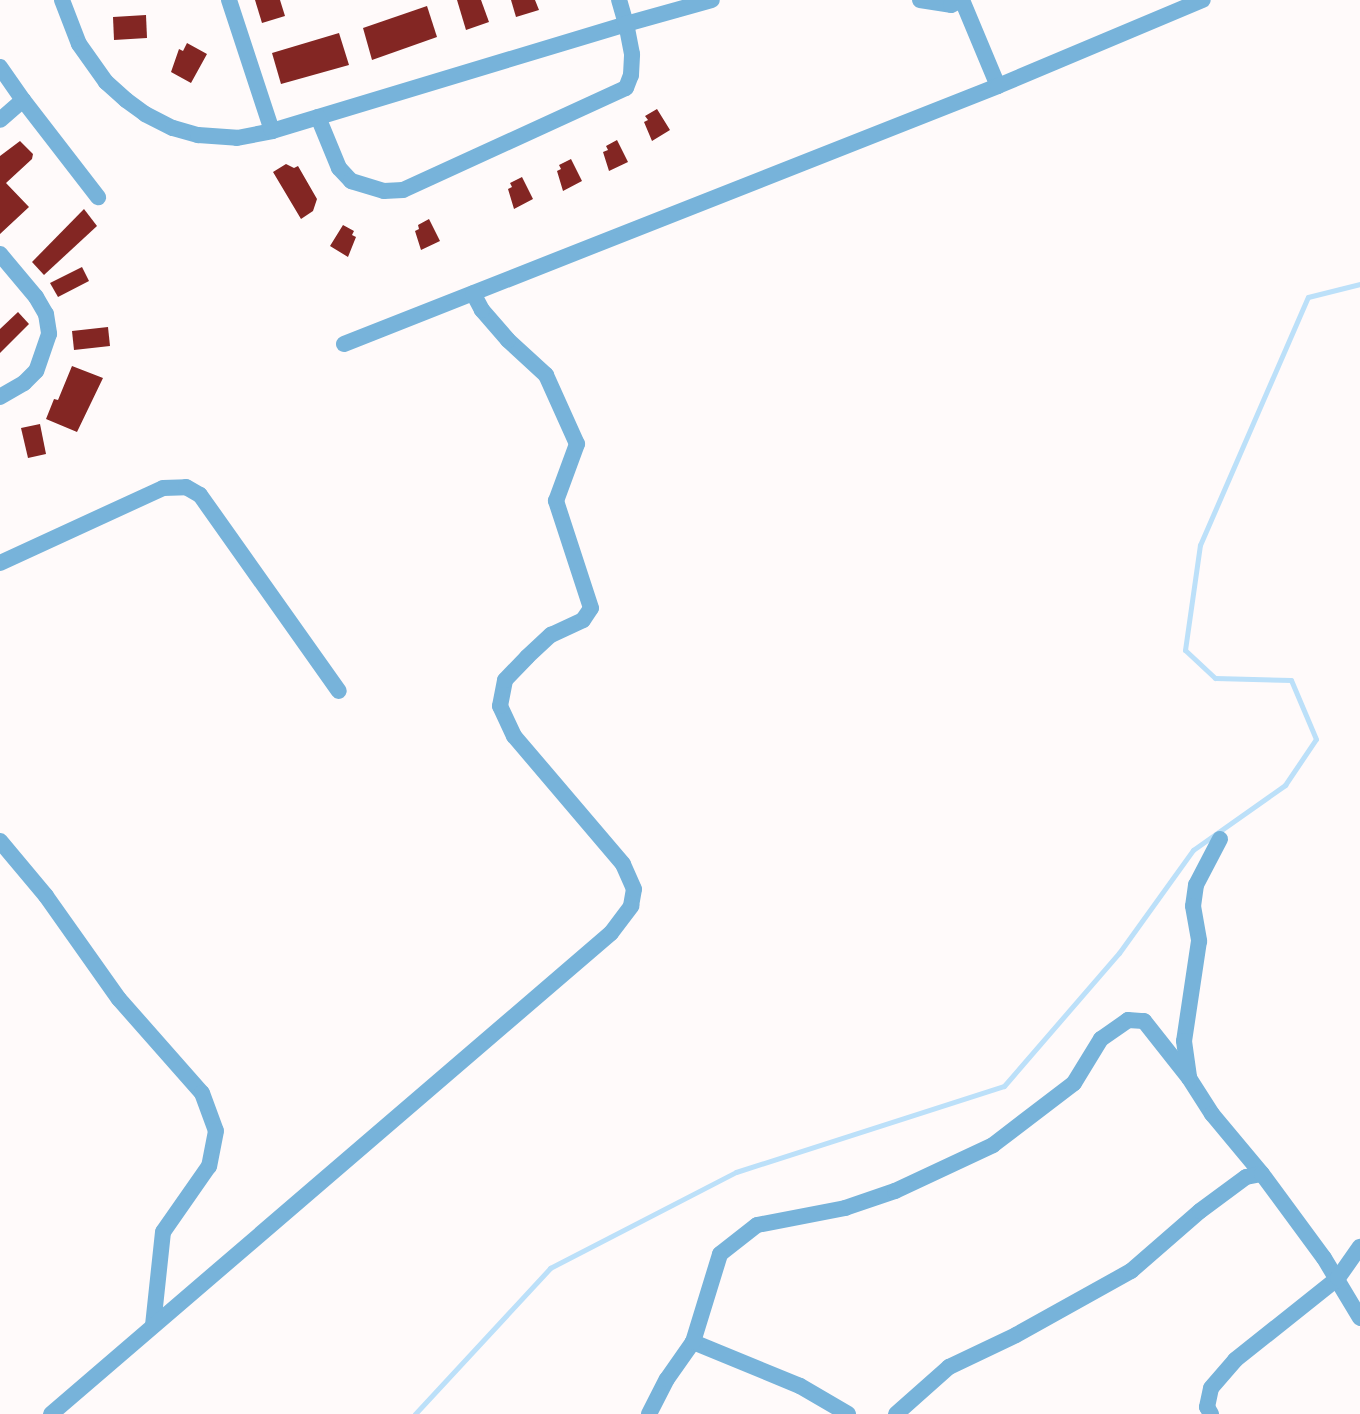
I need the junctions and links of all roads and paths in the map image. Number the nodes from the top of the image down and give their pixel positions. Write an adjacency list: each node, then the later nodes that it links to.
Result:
1 (62, 0): 14 (street)
2 (229, 0): 14 (street)
3 (619, 0): 8 (street)
4 (712, 0): 8 (street)
5 (920, 0): 6 (street)
6 (961, 0): 10 (street)
7 (1203, 0): 10 (street)
8 (626, 24): 12 (street); 12 (street)
9 (0, 67): 11 (street)
10 (998, 86): 17 (street)
11 (23, 100): 13 (street); 15 (street)
12 (318, 117): 14 (street)
13 (0, 120)
14 (272, 131)
15 (98, 197)
16 (0, 254): 19 (street)
17 (473, 293): 18 (street); 29 (street)
18 (344, 344)
19 (0, 397)
20 (0, 563): 21 (street)
21 (339, 691)
22 (1220, 839): 24 (street)
23 (0, 841): 29 (street)
24 (1189, 1078): 25 (street); 30 (street)
25 (1262, 1174): 27 (street); 34 (street)
26 (1360, 1247): 27 (street)
27 (1338, 1278): 28 (street); 35 (street)
28 (1360, 1318)
29 (153, 1325): 31 (street)
30 (693, 1342): 32 (street); 33 (street)
31 (51, 1414)
32 (649, 1414)
33 (848, 1414)
34 (896, 1414)
35 (1211, 1414)

